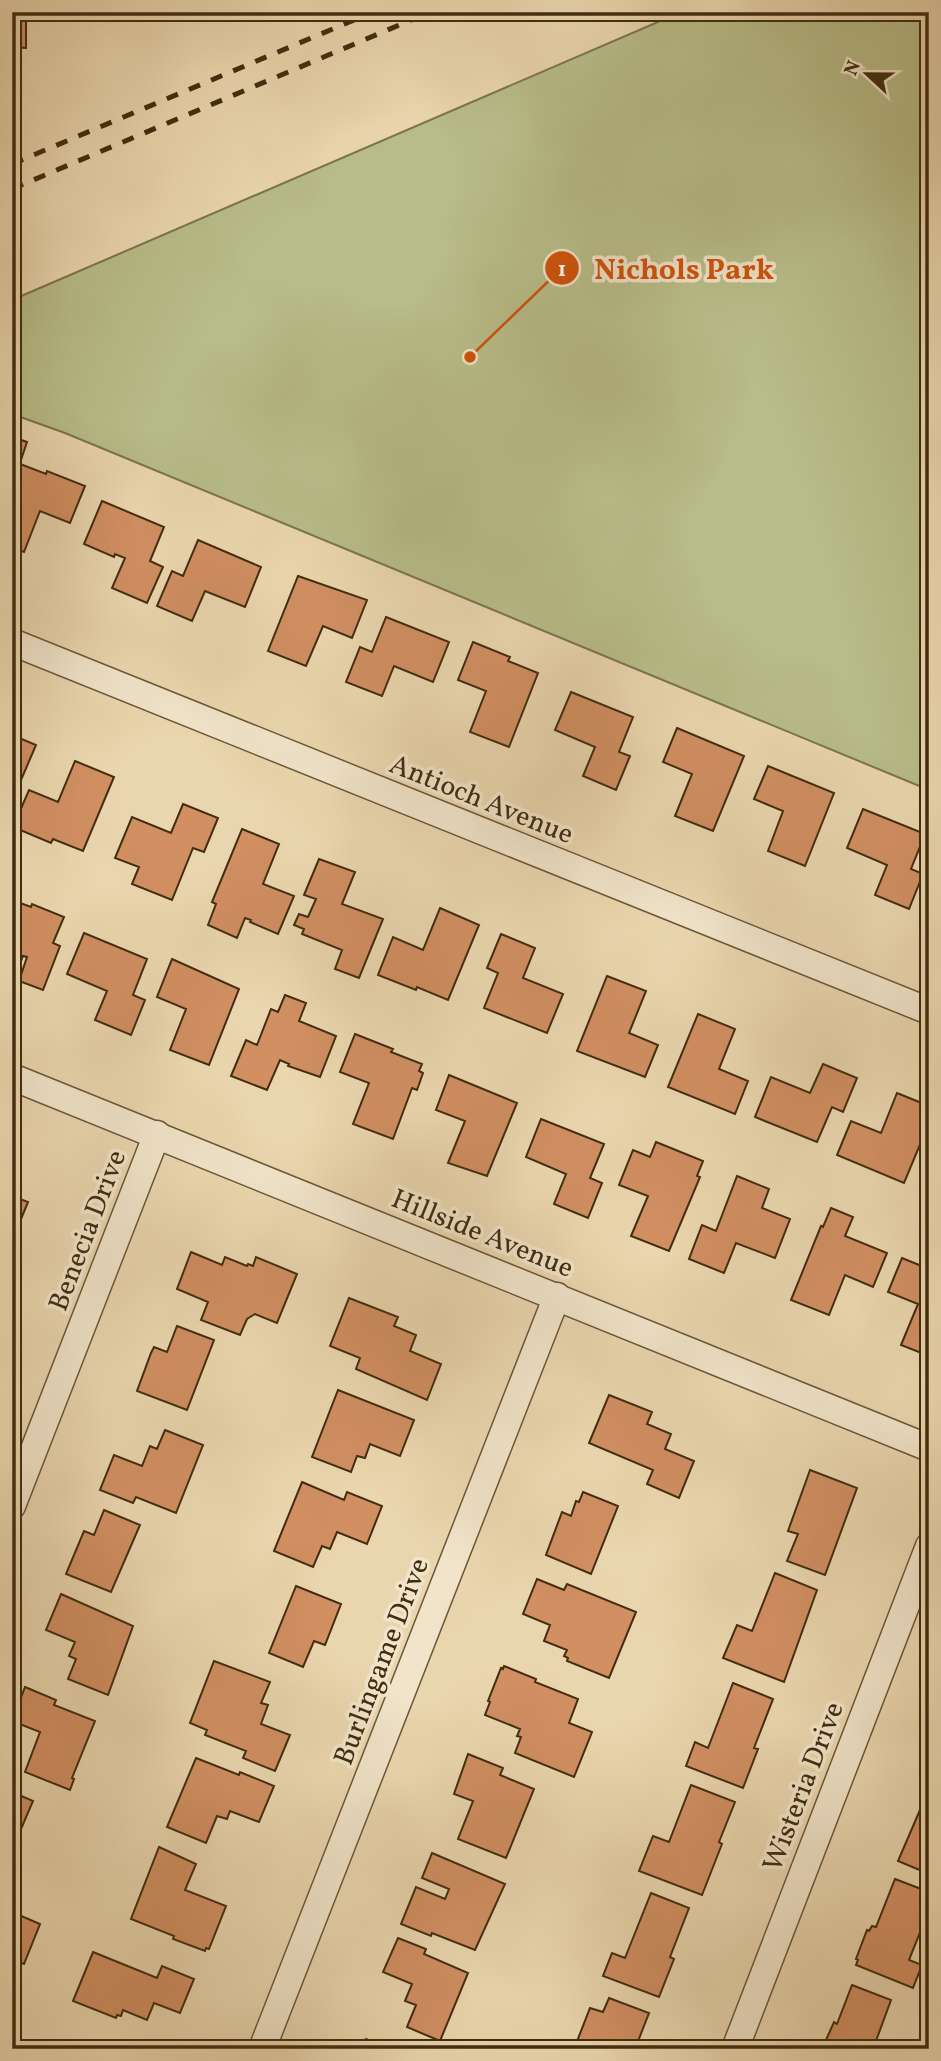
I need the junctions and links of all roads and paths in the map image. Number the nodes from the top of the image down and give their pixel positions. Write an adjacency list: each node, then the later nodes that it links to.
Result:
1 (12, 642): 2 (street, Antioch Avenue)
2 (929, 1011)
3 (12, 1077): 4 (street, Hillside Avenue)
4 (157, 1134): 5 (street, Hillside Avenue); 7 (street, Benecia Drive)
5 (557, 1296): 6 (street, Hillside Avenue); 9 (street, Burlingame Drive)
6 (929, 1448)
7 (12, 1506)
8 (929, 1546): 10 (street, Wisteria Drive)
9 (262, 2049)
10 (735, 2049)

